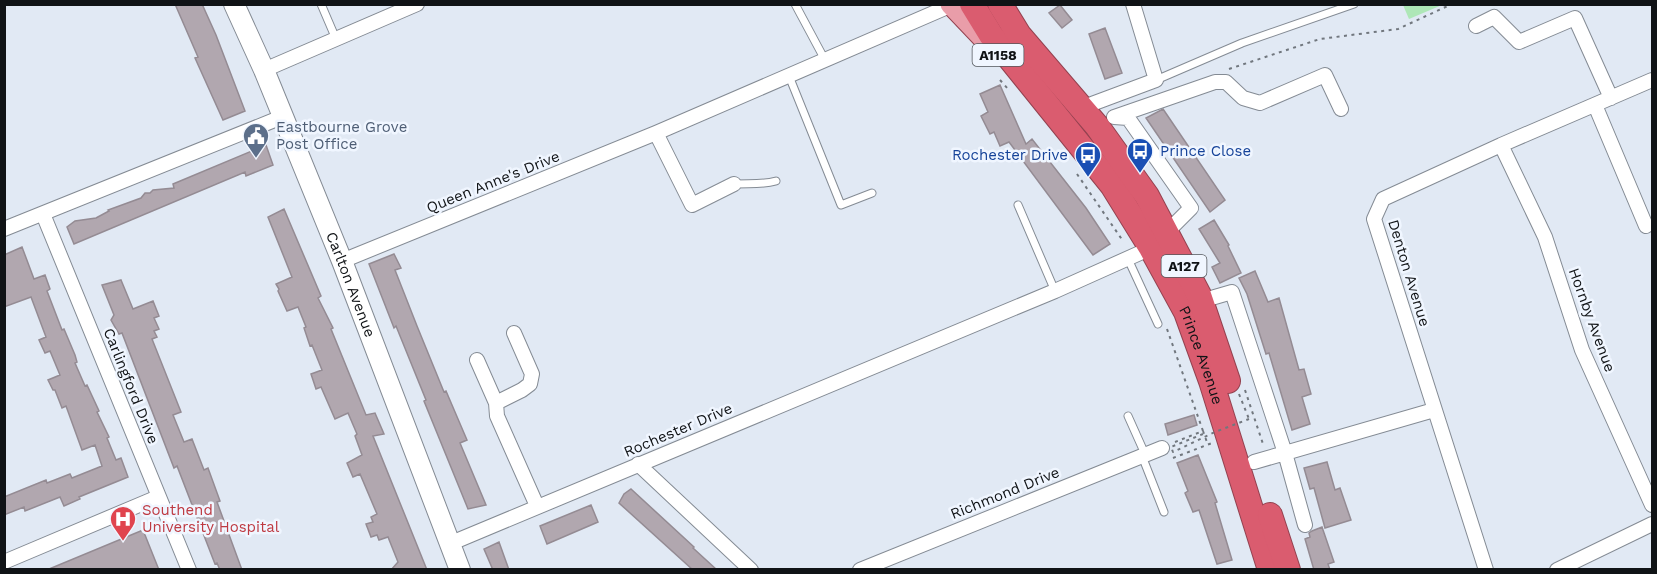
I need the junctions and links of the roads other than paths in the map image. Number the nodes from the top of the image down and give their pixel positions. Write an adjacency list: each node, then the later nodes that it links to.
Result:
1 (234, 4): 12 (street, Carlton Avenue)
2 (321, 4): 10 (lane)
3 (417, 4): 10 (street)
4 (795, 4): 11 (lane)
5 (1000, 4): 18 (highway, Prince Avenue / A127)
6 (1133, 4): 14 (street)
7 (1354, 4): 14 (lane)
8 (958, 5): 11 (street, Queen Anne's Drive); 31 (highway, Prince Avenue / A127)
9 (1476, 26): 16 (street)
10 (336, 39): 12 (street)
11 (825, 60): 13 (street, Queen Anne's Drive)
12 (264, 70): 20 (street, Carlton Avenue)
13 (789, 76): 22 (street, Queen Anne's Drive); 26 (lane)
14 (1156, 80): 18 (street)
15 (1653, 80): 16 (street, Denton Avenue)
16 (1611, 98): 17 (street, Denton Avenue)
17 (1595, 105): 23 (street, Denton Avenue); 29 (street)
18 (1081, 108): 21 (highway, Prince Avenue / A127)
19 (1341, 109): 21 (street)
20 (282, 117): 28 (street); 32 (street, Carlton Avenue)
21 (1105, 122): 31 (highway, Prince Avenue / A127); 31 (street, Prince Avenue)
22 (656, 133): 25 (street); 32 (street, Queen Anne's Drive)
23 (1501, 145): 39 (street, Denton Avenue); 47 (street, Hornby Avenue)
24 (776, 181): 25 (lane)
25 (734, 184)
26 (872, 194)
27 (1018, 205): 33 (lane)
28 (43, 214): 30 (street); 46 (street, Carlingford Drive)
29 (1646, 226)
30 (4, 230)
31 (1145, 249): 33 (street, Rochester Drive); 34 (highway, Prince Avenue / A127); 35 (lane); 58 (highway, Prince Avenue / A127)
32 (342, 261): 52 (street, Carlton Avenue)
33 (1055, 291): 45 (street, Rochester Drive)
34 (1201, 301): 42 (street, Prince Avenue); 44 (highway, Prince Avenue / A127)
35 (1162, 325)
36 (514, 333): 38 (street)
37 (477, 360): 38 (street)
38 (496, 404): 48 (street)
39 (1434, 410): 42 (street); 60 (street, Denton Avenue)
40 (1128, 416): 43 (lane)
41 (1162, 448): 43 (street, Richmond Drive)
42 (1285, 453): 44 (street); 51 (street, Prince Avenue)
43 (1144, 455): 49 (lane); 57 (street, Richmond Drive)
44 (1254, 462): 59 (highway, Prince Avenue / A127)
45 (638, 464): 48 (street, Rochester Drive); 56 (street)
46 (158, 497): 53 (street); 54 (street, Carlingford Drive)
47 (1653, 505)
48 (537, 506): 52 (street, Rochester Drive)
49 (1164, 512)
50 (1653, 524): 61 (street)
51 (1305, 525)
52 (449, 544): 55 (street, Carlton Avenue)
53 (4, 562)
54 (189, 570)
55 (460, 570)
56 (751, 570)
57 (860, 570)
58 (1270, 570)
59 (1288, 570)
60 (1486, 570)
61 (1557, 570)

